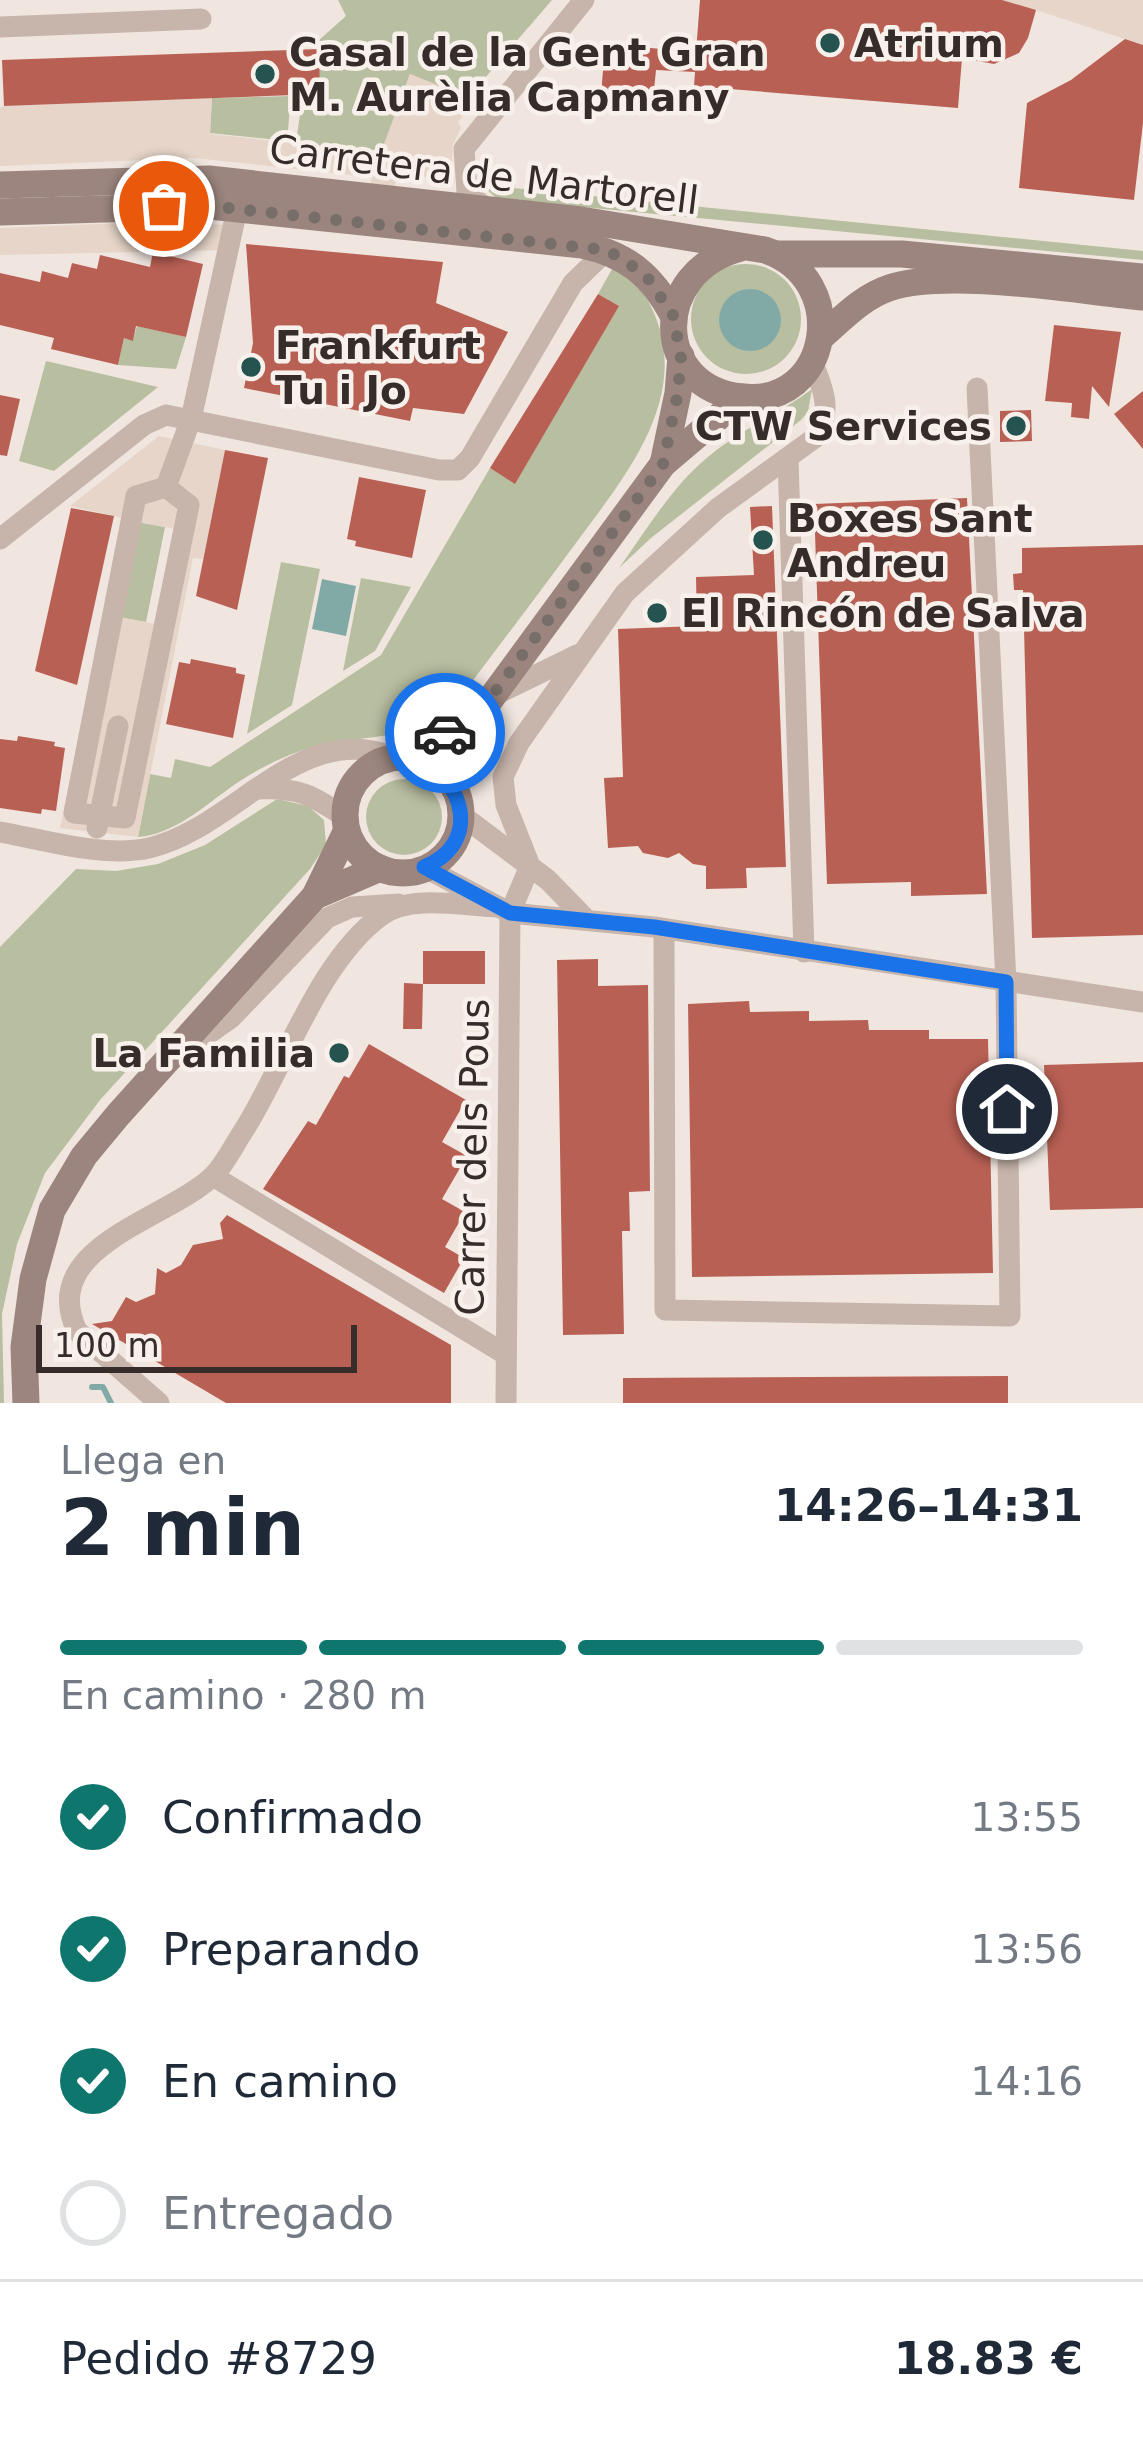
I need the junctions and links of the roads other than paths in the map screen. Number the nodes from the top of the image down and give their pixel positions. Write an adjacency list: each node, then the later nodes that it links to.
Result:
1 (584, 0): 6 (street)
2 (201, 19): 3 (street)
3 (0, 27)
4 (0, 185): 6 (main road, Carretera de Martorell)
5 (237, 209): 7 (main road, Carretera de Martorell); 8 (main road, Carretera de Martorell); 20 (street)
6 (488, 211): 9 (main road, Carretera de Martorell)
7 (0, 212)
8 (568, 244): 10 (main road, Carretera de Martorell); 13 (street)
9 (742, 248): 11 (main road, Carretera de Martorell); 15 (main road, Carretera de Martorell)
10 (607, 250): 13 (street); 15 (main road, Carretera de Martorell)
11 (778, 254): 12 (main road, Carretera de Martorell); 16 (main road)
12 (1143, 277)
13 (573, 283): 20 (street)
14 (1143, 297): 16 (main road)
15 (673, 315): 17 (main road, Carretera de Martorell)
16 (816, 349): 19 (main road); 21 (street)
17 (681, 356): 19 (main road); 22 (main road, Carretera de Martorell)
18 (977, 388): 44 (street)
19 (742, 397): 22 (main road)
20 (201, 420): 23 (street); 24 (street)
21 (788, 460): 25 (street); 43 (street)
22 (663, 464): 26 (main road)
23 (166, 487): 33 (street); 33 (street)
24 (0, 539)
25 (581, 653): 26 (street); 35 (street)
26 (488, 702): 28 (main road); 29 (main road)
27 (118, 726): 33 (street)
28 (405, 758): 29 (main road); 30 (street); 32 (main road)
29 (452, 784): 31 (main road)
30 (257, 789): 32 (street); 34 (street)
31 (460, 814): 35 (street); 36 (main road)
32 (346, 824): 37 (main road); 38 (main road)
33 (98, 826)
34 (0, 832)
35 (530, 866): 40 (street); 41 (street)
36 (424, 867): 37 (main road); 40 (street)
37 (380, 868): 38 (main road)
38 (315, 896): 46 (main road)
39 (399, 904): 40 (street); 46 (street); 47 (street)
40 (504, 910): 41 (street); 48 (street, Carrer dels Pous)
41 (585, 919): 42 (street)
42 (664, 929): 43 (street); 44 (street)
43 (804, 952): 44 (street)
44 (1006, 982): 45 (street)
45 (1143, 1002)
46 (170, 1061): 49 (main road)
47 (213, 1176): 48 (street); 50 (street)
48 (505, 1354): 51 (street, Carrer dels Pous)
49 (26, 1403)
50 (159, 1403)
51 (506, 1403)

